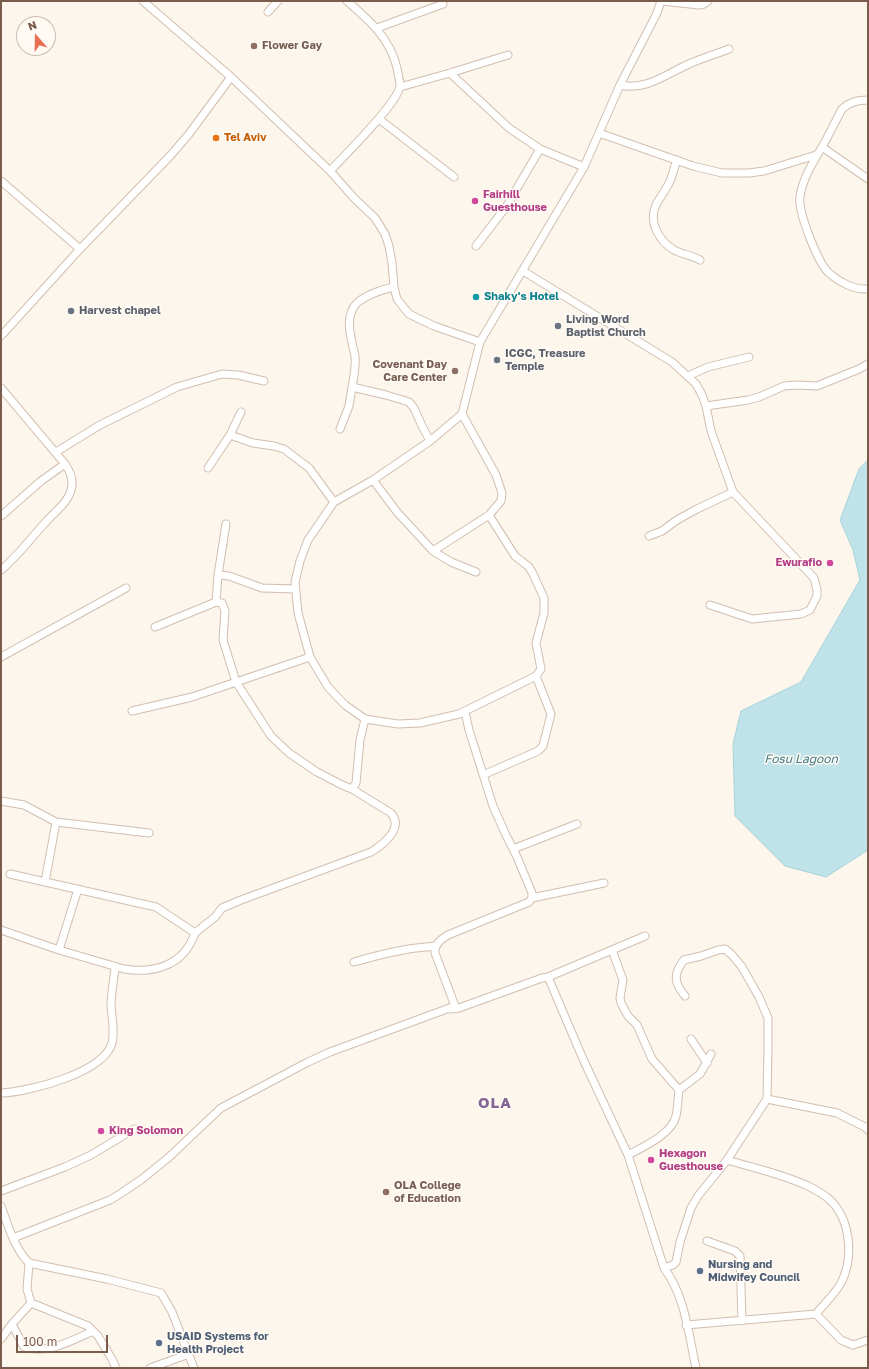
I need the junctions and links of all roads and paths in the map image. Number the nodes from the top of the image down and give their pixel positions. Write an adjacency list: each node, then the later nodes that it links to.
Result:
1 (143, 1): 12 (street)
2 (278, 1): 7 (street)
3 (347, 1): 8 (street)
4 (662, 1): 5 (street); 13 (street)
5 (708, 1)
6 (444, 4): 8 (street)
7 (268, 12)
8 (377, 28): 14 (street)
9 (730, 49): 13 (street)
10 (508, 55): 11 (street)
11 (450, 73): 14 (street); 19 (street)
12 (231, 77): 23 (street); 28 (street)
13 (620, 85): 17 (street)
14 (400, 87): 16 (street)
15 (868, 100): 18 (street)
16 (379, 119): 23 (street); 24 (street)
17 (599, 133): 21 (street); 22 (street)
18 (822, 147): 20 (street); 25 (street)
19 (540, 149): 22 (street); 27 (street)
20 (816, 155): 21 (street); 32 (street)
21 (677, 160): 29 (street)
22 (584, 167): 30 (street)
23 (330, 171): 31 (street)
24 (454, 177)
25 (868, 179)
26 (1, 181): 28 (street)
27 (476, 246)
28 (80, 249): 33 (street)
29 (700, 260)
30 (523, 271): 34 (street); 37 (street)
31 (394, 286): 34 (street); 39 (street)
32 (868, 289)
33 (1, 336)
34 (480, 342): 43 (street)
35 (749, 357): 37 (street)
36 (868, 364): 41 (street)
37 (688, 376): 41 (street)
38 (264, 381): 47 (street)
39 (352, 387): 44 (street); 46 (street)
40 (1, 388): 47 (street)
41 (706, 406): 51 (street)
42 (241, 412): 45 (street)
43 (462, 414): 46 (street); 53 (street)
44 (340, 429)
45 (230, 435): 49 (street); 52 (street)
46 (430, 441): 50 (street)
47 (56, 452): 48 (street)
48 (65, 464): 54 (street); 58 (street)
49 (208, 468)
50 (373, 480): 52 (street); 57 (street)
51 (733, 492): 56 (street); 64 (street)
52 (334, 502): 62 (street)
53 (489, 515): 57 (street); 68 (street)
54 (1, 516)
55 (226, 524): 60 (street)
56 (649, 536)
57 (433, 552): 59 (street)
58 (1, 570)
59 (476, 572)
60 (218, 575): 62 (street); 63 (street)
61 (126, 588): 66 (street)
62 (296, 590): 67 (street)
63 (216, 602): 65 (street); 69 (street)
64 (710, 605)
65 (155, 627)
66 (1, 657)
67 (310, 657): 69 (street); 72 (street)
68 (536, 676): 71 (street); 73 (street)
69 (236, 682): 70 (street); 74 (street)
70 (132, 711)
71 (465, 712): 72 (street); 73 (street)
72 (365, 719): 74 (street)
73 (483, 776): 79 (street)
74 (352, 788): 86 (street)
75 (1, 801): 76 (street)
76 (56, 822): 78 (street); 81 (street)
77 (577, 824): 79 (street)
78 (149, 833)
79 (513, 849): 84 (street)
80 (10, 874): 81 (street)
81 (45, 882): 83 (street)
82 (604, 883): 84 (street)
83 (78, 889): 86 (street); 89 (street)
84 (532, 898): 88 (street)
85 (1, 930): 89 (street)
86 (194, 933): 92 (street)
87 (645, 936): 90 (street)
88 (436, 946): 91 (street); 95 (street)
89 (59, 950): 92 (street)
90 (612, 950): 93 (street); 99 (street)
91 (354, 962)
92 (115, 966): 100 (street)
93 (548, 977): 95 (street); 104 (street)
94 (685, 996): 101 (street)
95 (450, 1009): 108 (street)
96 (691, 1039): 98 (street)
97 (711, 1054): 98 (street)
98 (707, 1063): 99 (street)
99 (679, 1090): 104 (street)
100 (1, 1093)
101 (767, 1099): 103 (street); 105 (street)
102 (134, 1129): 106 (street)
103 (868, 1130)
104 (628, 1155): 111 (street)
105 (727, 1160): 111 (street); 113 (street)
106 (1, 1191)
107 (1, 1206): 108 (street)
108 (13, 1238): 110 (street)
109 (706, 1241): 114 (street)
110 (29, 1263): 112 (street); 120 (street)
111 (664, 1268): 116 (street)
112 (31, 1304): 115 (street); 117 (street)
113 (816, 1314): 114 (street); 119 (street)
114 (742, 1321): 116 (street)
115 (12, 1324): 117 (street); 118 (street)
116 (686, 1326): 124 (street)
117 (93, 1331): 121 (street)
118 (1, 1339)
119 (868, 1340)
120 (189, 1354): 122 (street); 123 (street)
121 (116, 1368)
122 (150, 1368)
123 (194, 1368)
124 (696, 1368)

